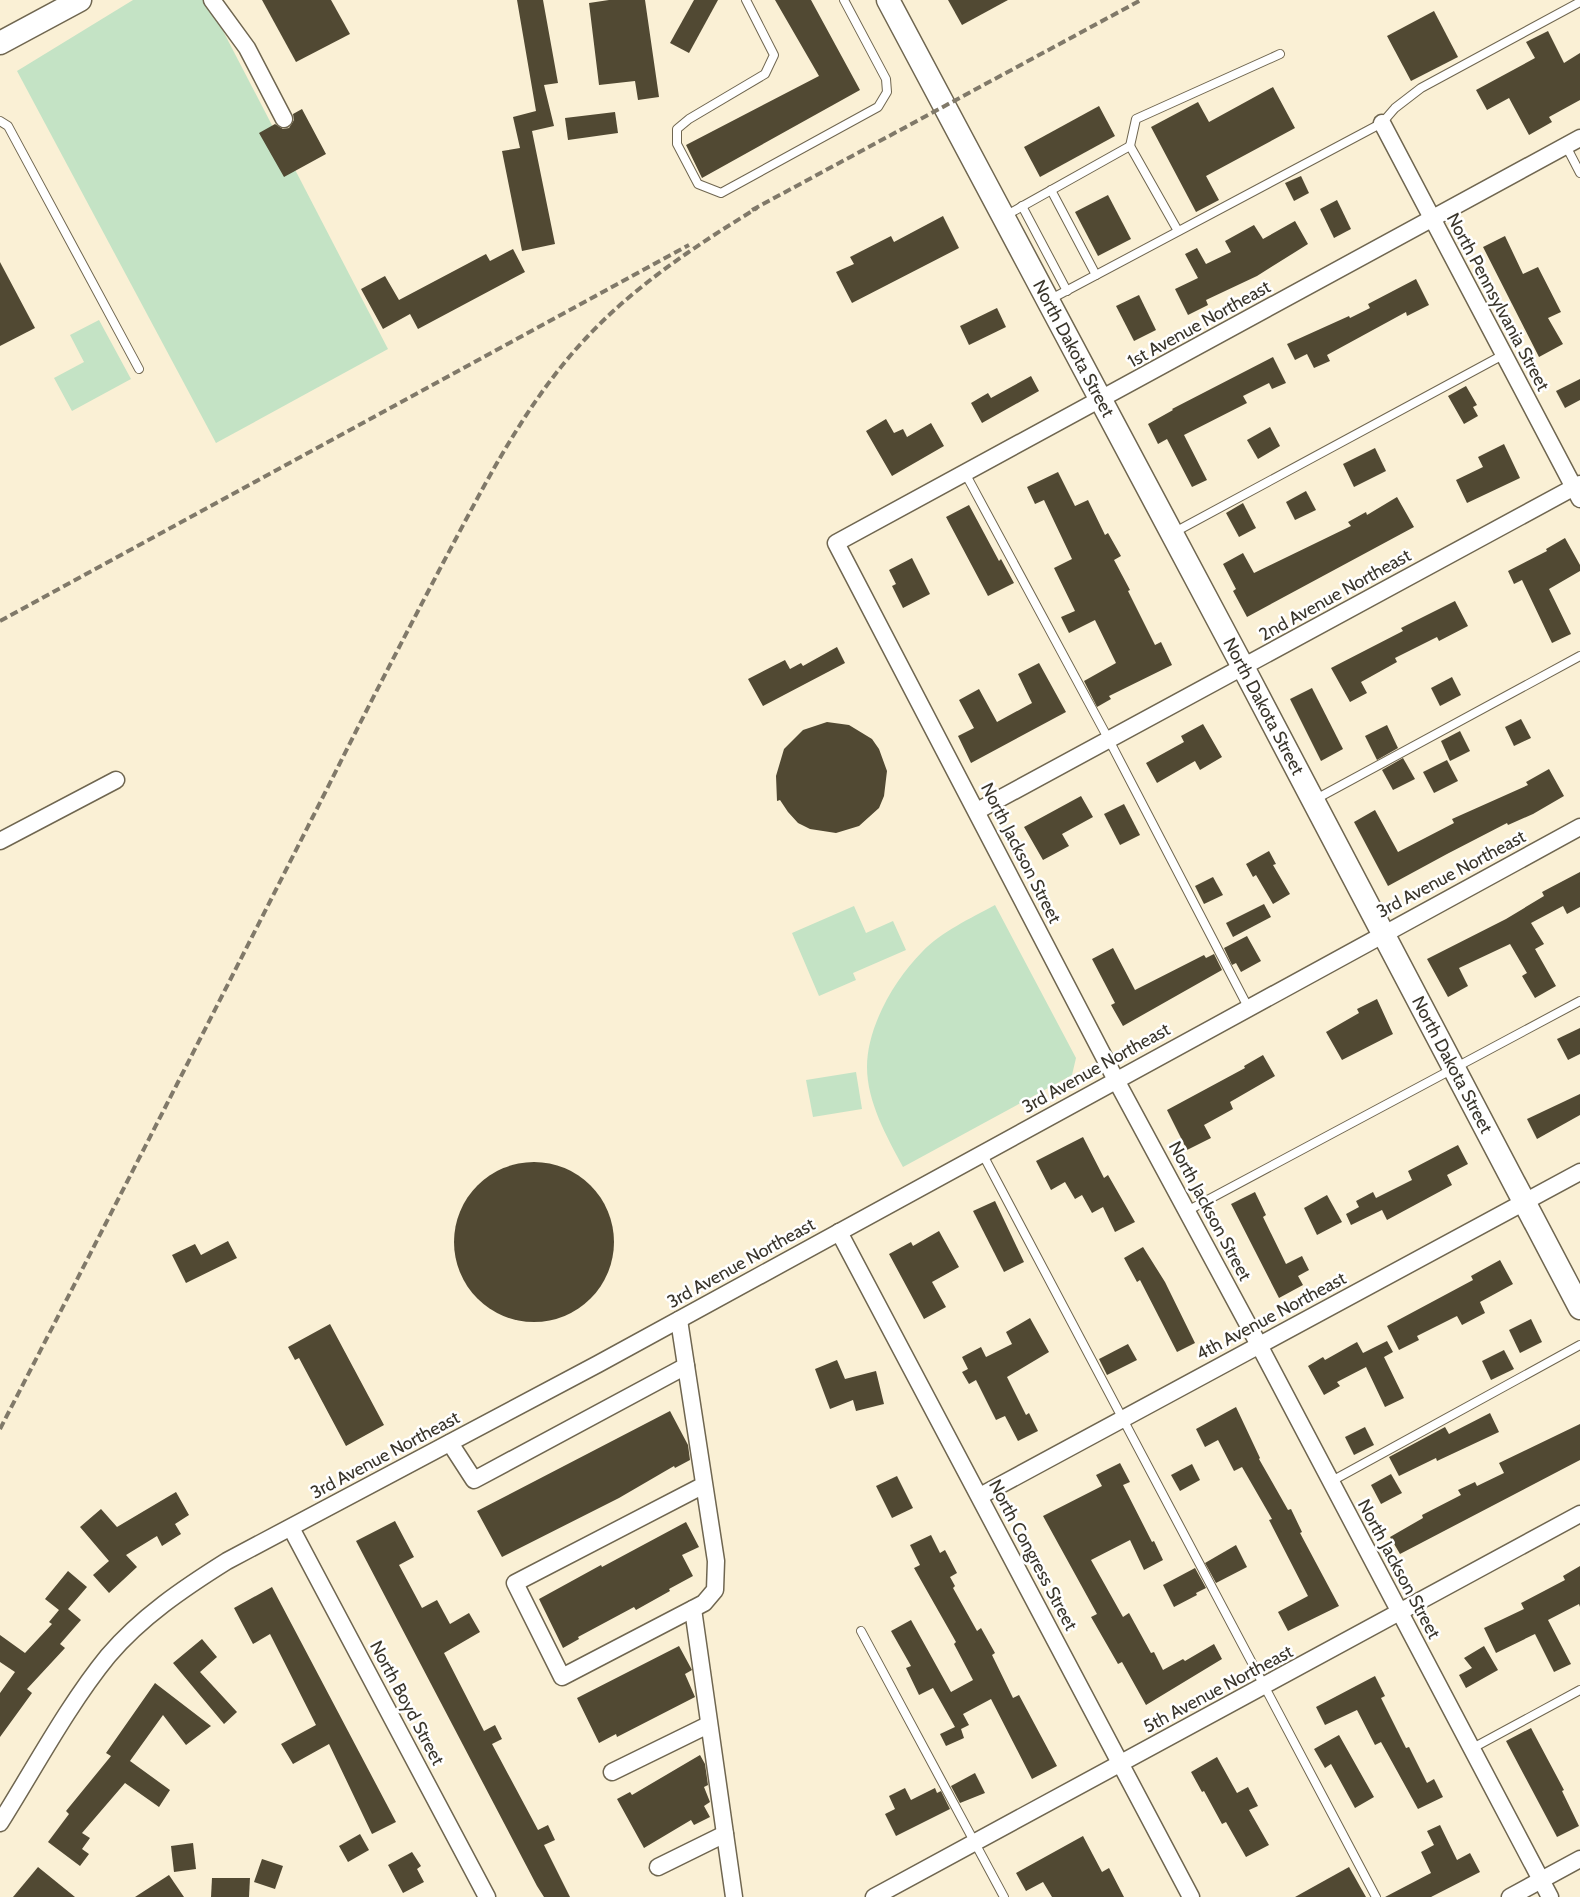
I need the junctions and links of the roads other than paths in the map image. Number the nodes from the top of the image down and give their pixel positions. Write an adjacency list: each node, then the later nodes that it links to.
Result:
1 (80, 0): 7 (street)
2 (212, 0): 9 (street)
3 (746, 0): 4 (lane)
4 (844, 0)
5 (888, 0): 16 (street, North Dakota Street)
6 (1580, 2): 11 (lane)
7 (0, 43)
8 (1280, 54): 13 (lane)
9 (284, 119)
10 (0, 121): 22 (lane)
11 (1382, 123): 17 (street, North Pennsylvania Street); 18 (lane)
12 (1573, 142): 14 (lane); 17 (street, 1st Avenue Northeast)
13 (1130, 146): 15 (lane); 18 (lane)
14 (1580, 173)
15 (1051, 190): 16 (lane); 19 (lane)
16 (1012, 211): 20 (street, North Dakota Street)
17 (1432, 219): 21 (street, North Pennsylvania Street); 23 (street, 1st Avenue Northeast)
18 (1178, 231): 19 (lane)
19 (1096, 275): 20 (lane)
20 (1057, 296): 23 (street, North Dakota Street)
21 (1503, 354): 25 (street, North Pennsylvania Street); 26 (lane)
22 (139, 369)
23 (1100, 400): 24 (street, 1st Avenue Northeast); 26 (street, North Dakota Street)
24 (965, 474): 27 (street, 1st Avenue Northeast); 30 (lane)
25 (1578, 490): 29 (street, 2nd Avenue Northeast)
26 (1172, 534): 29 (street, North Dakota Street)
27 (836, 543): 33 (street, North Jackson Street)
28 (1580, 656): 32 (lane)
29 (1243, 668): 30 (street, 2nd Avenue Northeast); 32 (street, North Dakota Street)
30 (1109, 740): 33 (street, 2nd Avenue Northeast); 38 (lane)
31 (116, 780): 35 (street)
32 (1312, 801): 36 (street, North Dakota Street)
33 (976, 811): 40 (street, North Jackson Street)
34 (1580, 827): 36 (street, 3rd Avenue Northeast)
35 (0, 842)
36 (1382, 934): 38 (street, 3rd Avenue Northeast); 39 (street, North Dakota Street)
37 (1580, 1002): 39 (lane)
38 (1248, 1007): 40 (street, 3rd Avenue Northeast)
39 (1454, 1069): 43 (street, North Dakota Street); 44 (lane)
40 (1116, 1080): 41 (street, 3rd Avenue Northeast); 44 (street, North Jackson Street)
41 (982, 1153): 45 (street, 3rd Avenue Northeast); 51 (lane)
42 (1580, 1172): 43 (street, 4th Avenue Northeast)
43 (1525, 1202): 46 (street, North Dakota Street); 48 (street, 4th Avenue Northeast)
44 (1187, 1211): 48 (street, North Jackson Street)
45 (839, 1232): 47 (street, 3rd Avenue Northeast); 55 (street, North Congress Street)
46 (1580, 1308)
47 (679, 1320): 50 (street); 52 (street, 3rd Avenue Northeast)
48 (1259, 1345): 51 (street, 4th Avenue Northeast); 53 (street, North Jackson Street)
49 (1580, 1345): 53 (lane)
50 (686, 1366): 52 (street); 54 (street)
51 (1123, 1418): 55 (street, 4th Avenue Northeast); 61 (lane)
52 (450, 1443): 57 (street, 3rd Avenue Northeast)
53 (1330, 1482): 59 (street, North Jackson Street)
54 (704, 1485): 58 (street); 58 (street)
55 (980, 1496): 65 (street, North Congress Street)
56 (1580, 1514): 59 (street, 5th Avenue Northeast)
57 (291, 1528): 67 (street, 3rd Avenue Northeast); 73 (street, North Boyd Street)
58 (693, 1610): 63 (street)
59 (1399, 1614): 61 (street, 5th Avenue Northeast); 64 (street, North Jackson Street)
60 (862, 1631): 69 (lane)
61 (1264, 1686): 65 (street, 5th Avenue Northeast); 78 (lane)
62 (1580, 1690): 64 (lane)
63 (708, 1725): 66 (street); 68 (street)
64 (1471, 1749): 72 (street, North Jackson Street)
65 (1121, 1764): 69 (street, 5th Avenue Northeast); 77 (street, North Congress Street)
66 (612, 1772)
67 (0, 1823)
68 (725, 1834): 71 (street); 74 (street)
69 (975, 1842): 75 (street, 5th Avenue Northeast); 76 (lane)
70 (1580, 1859): 72 (street)
71 (658, 1867)
72 (1540, 1880): 79 (street); 80 (street, North Jackson Street)
73 (487, 1897)
74 (734, 1897)
75 (874, 1897)
76 (1004, 1897)
77 (1191, 1897)
78 (1376, 1897)
79 (1510, 1897)
80 (1550, 1897)

